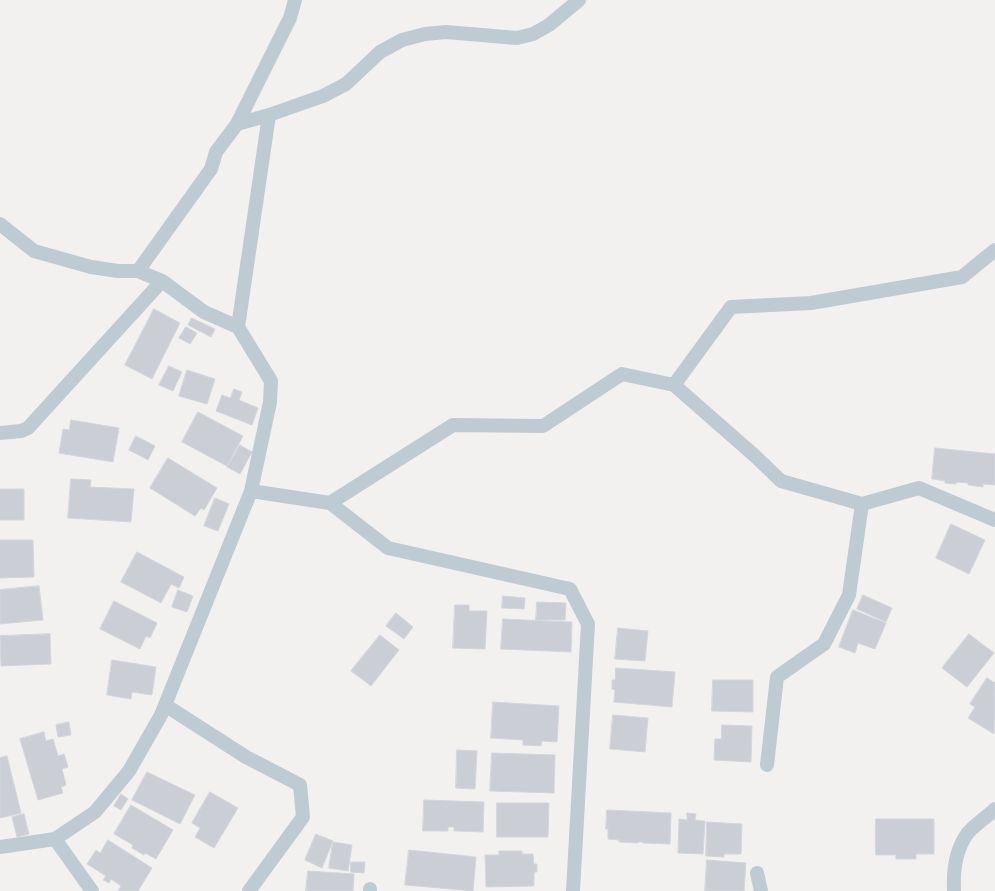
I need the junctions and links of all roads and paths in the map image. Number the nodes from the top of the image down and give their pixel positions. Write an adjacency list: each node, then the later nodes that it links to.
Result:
1 (295, 0): 4 (street)
2 (578, 0): 3 (street)
3 (269, 115): 4 (street); 9 (street)
4 (236, 124): 7 (street)
5 (0, 224): 7 (street)
6 (995, 250): 10 (street)
7 (138, 271): 8 (street)
8 (162, 281): 9 (street); 11 (street)
9 (238, 328): 12 (street)
10 (674, 385): 13 (street); 14 (street)
11 (0, 433)
12 (251, 492): 13 (street); 16 (street)
13 (330, 503): 24 (street)
14 (862, 504): 15 (street); 17 (street)
15 (995, 520)
16 (165, 705): 19 (street); 23 (street)
17 (767, 765)
18 (995, 809): 26 (street)
19 (55, 839): 20 (street); 22 (street)
20 (0, 847)
21 (757, 873): 25 (street)
22 (92, 891)
23 (249, 891)
24 (573, 891)
25 (761, 891)
26 (954, 891)

